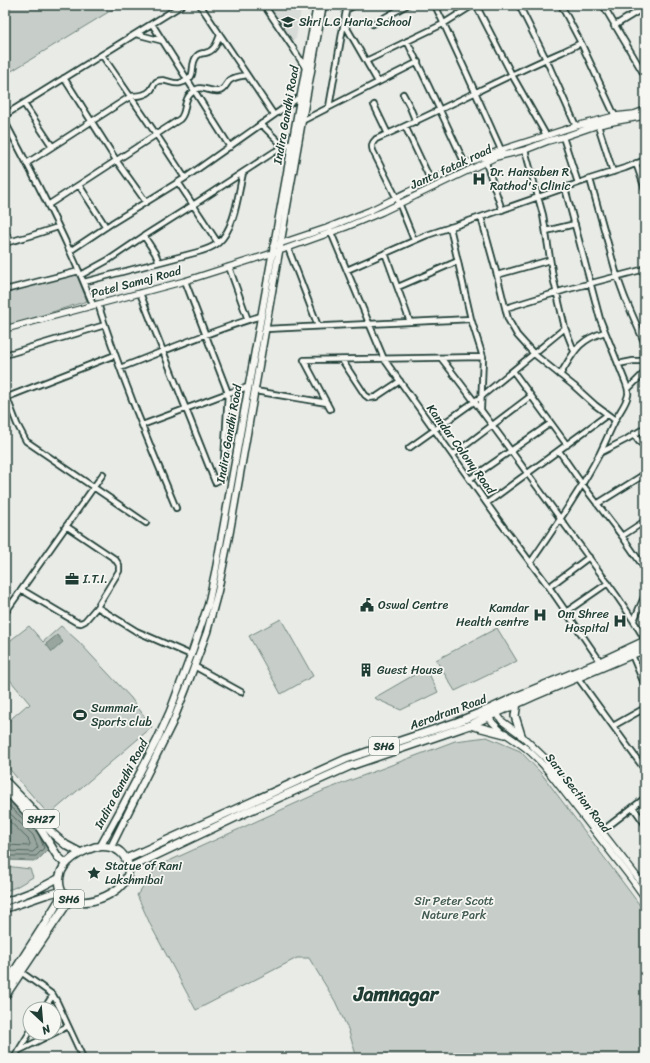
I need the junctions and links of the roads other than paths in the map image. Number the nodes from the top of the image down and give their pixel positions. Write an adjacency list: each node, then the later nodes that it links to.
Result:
1 (182, 5): 17 (street)
2 (200, 5): 22 (street)
3 (264, 5): 30 (street)
4 (317, 5): 30 (main road, Indira Gandhi Road)
5 (323, 5): 30 (main road, Indira Gandhi Road)
6 (355, 5): 14 (street)
7 (407, 5): 18 (street)
8 (435, 5): 19 (street)
9 (473, 5): 19 (street)
10 (476, 5): 32 (street)
11 (519, 5): 27 (street)
12 (561, 5): 25 (street)
13 (603, 5): 20 (street)
14 (347, 7): 16 (street)
15 (645, 7): 20 (street)
16 (344, 22): 28 (street); 45 (street)
17 (152, 24): 21 (street); 23 (street)
18 (373, 24)
19 (443, 24): 24 (street); 39 (street)
20 (614, 26): 33 (street)
21 (136, 34): 23 (street); 26 (street)
22 (220, 35): 31 (street); 35 (street)
23 (163, 41): 35 (street)
24 (407, 41): 28 (street); 29 (street)
25 (581, 42): 27 (street); 50 (street)
26 (102, 55): 34 (street); 41 (street)
27 (546, 59): 32 (street); 58 (street)
28 (366, 61): 36 (street)
29 (418, 62): 36 (street); 46 (street)
30 (309, 70): 38 (main road, Indira Gandhi Road); 42 (main road, Indira Gandhi Road)
31 (248, 75): 37 (street); 48 (street)
32 (512, 75): 39 (street); 61 (street)
33 (645, 76)
34 (64, 78): 43 (street); 51 (street)
35 (188, 80): 37 (street); 41 (street)
36 (378, 82): 45 (street)
37 (194, 90): 59 (street); 66 (street)
38 (308, 92): 42 (main road); 52 (main road, Indira Gandhi Road)
39 (476, 93): 46 (street); 68 (street)
40 (403, 94): 54 (street)
41 (131, 96): 51 (street); 59 (street)
42 (301, 96): 48 (street); 63 (main road, Indira Gandhi Road)
43 (24, 104): 47 (street); 64 (street)
44 (374, 105): 60 (street)
45 (329, 107): 52 (street)
46 (440, 109): 54 (street); 74 (street)
47 (5, 115)
48 (274, 115): 56 (street)
49 (645, 115): 50 (street); 55 (street, Janta fatak road)
50 (615, 116): 55 (street)
51 (91, 121): 64 (street); 70 (street)
52 (302, 121): 63 (main road, Indira Gandhi Road)
53 (5, 122): 72 (street)
54 (416, 122): 57 (street)
55 (597, 123): 58 (street); 62 (street, Janta fatak road); 75 (street)
56 (261, 124): 65 (street); 66 (street)
57 (406, 126): 60 (street); 79 (street)
58 (576, 126): 61 (street)
59 (156, 134): 70 (street); 77 (street)
60 (388, 134): 86 (street)
61 (546, 135): 68 (street)
62 (563, 137): 67 (street, Janta fatak road); 81 (street)
63 (296, 141): 65 (street); 103 (main road, Indira Gandhi Road); 104 (main road, Indira Gandhi Road)
64 (52, 146): 72 (street)
65 (284, 146): 76 (street)
66 (230, 147): 77 (street)
67 (525, 150): 68 (street, Janta fatak road); 85 (street)
68 (502, 152): 69 (street, Janta fatak road)
69 (485, 159): 74 (street); 86 (street, Janta fatak road); 90 (street)
70 (116, 160): 82 (street); 87 (street)
71 (645, 160): 73 (street)
72 (27, 163): 88 (street)
73 (636, 163): 75 (street); 84 (street)
74 (465, 164): 79 (street)
75 (613, 172): 78 (street)
76 (243, 173): 89 (street); 102 (street)
77 (184, 178): 80 (street)
78 (590, 179): 81 (street); 118 (street)
79 (431, 181): 86 (street)
80 (178, 182): 87 (street); 89 (street)
81 (578, 183): 83 (street)
82 (78, 185): 88 (street); 94 (street)
83 (565, 188): 85 (street); 92 (street)
84 (645, 189)
85 (538, 197): 90 (street); 97 (street)
86 (397, 201): 96 (street, Janta fatak road); 100 (street)
87 (146, 202): 94 (street)
88 (48, 205): 93 (street)
89 (193, 205): 99 (street); 102 (street)
90 (502, 210): 91 (street)
91 (481, 217): 95 (street); 117 (street)
92 (575, 224): 97 (street); 121 (street)
93 (58, 227): 101 (street); 106 (street)
94 (106, 227): 106 (street)
95 (450, 227): 100 (street); 111 (street)
96 (331, 230): 103 (street); 105 (street, Janta fatak road); 115 (street, Kamdar Colony Road)
97 (546, 231): 110 (street)
98 (5, 232): 101 (street)
99 (144, 236): 112 (street); 116 (street)
100 (414, 240): 108 (street)
101 (8, 242)
102 (218, 243): 112 (street)
103 (281, 244): 104 (street); 107 (main road, Indira Gandhi Road)
104 (273, 246): 109 (main road, Indira Gandhi Road)
105 (288, 248): 107 (street, Janta fatak road); 134 (street)
106 (70, 251): 116 (street)
107 (279, 252): 109 (street, Janta fatak road); 136 (main road, Indira Gandhi Road)
108 (385, 253): 115 (street); 122 (street)
109 (272, 254): 113 (street, Patel Samaj Road); 128 (main road, Indira Gandhi Road)
110 (550, 260): 117 (street); 124 (street)
111 (458, 261): 122 (street); 129 (street)
112 (159, 262): 120 (street)
113 (228, 268): 119 (street, Patel Samaj Road); 130 (street)
114 (645, 269): 118 (street)
115 (347, 270): 132 (street, Kamdar Colony Road)
116 (80, 273): 120 (street); 123 (street)
117 (497, 275): 127 (street)
118 (617, 276): 121 (street); 140 (street)
119 (185, 280): 125 (street, Patel Samaj Road); 139 (street)
120 (84, 282): 126 (street)
121 (591, 283): 124 (street); 138 (street)
122 (398, 287): 131 (street)
123 (5, 290)
124 (557, 292): 127 (street); 135 (street)
125 (140, 293): 126 (street, Patel Samaj Road); 142 (street)
126 (96, 305): 133 (street); 137 (street, Patel Samaj Road)
127 (506, 308): 144 (street)
128 (261, 316): 130 (street); 157 (main road, Indira Gandhi Road)
129 (471, 318): 131 (street); 146 (street)
130 (248, 320): 139 (street)
131 (410, 322): 132 (street)
132 (369, 324): 134 (street); 148 (street, Kamdar Colony Road)
133 (105, 325): 143 (street); 145 (street)
134 (318, 326): 136 (street)
135 (565, 328): 141 (street); 144 (street)
136 (266, 329): 159 (main road, Indira Gandhi Road)
137 (5, 330)
138 (605, 332): 141 (street); 151 (street)
139 (205, 335): 142 (street); 160 (street)
140 (645, 344)
141 (574, 351): 155 (street)
142 (163, 352): 152 (street); 166 (street)
143 (115, 354): 152 (street); 163 (street)
144 (534, 354): 153 (street); 155 (street)
145 (5, 355)
146 (483, 357): 147 (street); 161 (street)
147 (441, 358): 148 (street); 164 (street)
148 (384, 359): 149 (street); 156 (street, Kamdar Colony Road)
149 (342, 360): 156 (street); 165 (street)
150 (645, 361): 151 (street)
151 (618, 364): 158 (street)
152 (120, 368): 173 (street)
153 (513, 371): 161 (street); 162 (street)
154 (645, 372): 158 (street)
155 (560, 375): 169 (street)
156 (400, 381): 175 (street, Kamdar Colony Road)
157 (248, 387): 160 (street); 211 (main road, Indira Gandhi Road)
158 (628, 389): 170 (street)
159 (255, 391): 165 (street); 214 (main road, Indira Gandhi Road)
160 (228, 393): 166 (street); 166 (street)
161 (482, 396): 164 (street); 168 (street)
162 (531, 396): 171 (street); 172 (street)
163 (6, 398): 189 (street)
164 (474, 401): 168 (street); 175 (street)
165 (327, 403): 167 (street)
166 (186, 409): 173 (street)
167 (330, 409)
168 (481, 410): 172 (street)
169 (607, 415): 170 (street); 178 (street)
170 (615, 420): 182 (street)
171 (551, 423): 178 (street); 180 (street)
172 (492, 425): 180 (street); 183 (street)
173 (142, 426): 192 (street)
174 (645, 428): 176 (street)
175 (435, 430): 179 (street); 183 (street, Kamdar Colony Road)
176 (634, 434): 177 (street); 182 (street)
177 (645, 444)
178 (567, 445): 181 (street)
179 (409, 448)
180 (511, 450): 185 (street); 187 (street)
181 (559, 451): 185 (street); 188 (street)
182 (600, 453): 188 (street)
183 (453, 455): 187 (street, Kamdar Colony Road)
184 (102, 474): 189 (street)
185 (528, 474): 190 (street); 193 (street)
186 (645, 474): 191 (street)
187 (470, 480): 190 (street, Kamdar Colony Road)
188 (582, 484): 191 (street); 193 (street)
189 (93, 487): 195 (street); 196 (street)
190 (488, 503): 199 (street, Kamdar Colony Road)
191 (597, 504): 197 (street)
192 (176, 508)
193 (560, 519): 198 (street); 199 (street)
194 (645, 521): 197 (street)
195 (146, 523)
196 (66, 526): 203 (street); 205 (street)
197 (622, 536): 200 (street)
198 (589, 557): 201 (street); 202 (street)
199 (531, 562): 202 (street, Kamdar Colony Road)
200 (645, 569)
201 (608, 582): 206 (street); 208 (street)
202 (549, 587): 206 (street, Kamdar Colony Road)
203 (22, 590): 205 (street); 207 (street)
204 (645, 595): 208 (street)
205 (97, 607): 211 (street)
206 (566, 612): 213 (street, Kamdar Colony Road)
207 (5, 614)
208 (634, 620): 209 (street)
209 (645, 641): 213 (main road, Aerodram Road / SH6)
210 (645, 649): 212 (main road, Aerodram Road / SH6)
211 (191, 655): 233 (main road, Indira Gandhi Road)
212 (632, 655): 213 (main road, Aerodram Road / SH6); 216 (street)
213 (602, 664): 215 (main road, Aerodram Road / SH6); 220 (main road, Aerodram Road / SH6)
214 (194, 666): 217 (street); 234 (main road, Indira Gandhi Road)
215 (578, 678): 218 (main road, Aerodram Road / SH6); 223 (street)
216 (645, 686)
217 (241, 692)
218 (517, 703): 220 (main road, Aerodram Road / SH6); 225 (main road)
219 (645, 708): 223 (street)
220 (494, 711): 221 (main road, Aerodram Road / SH6); 225 (street, Saru Section Road)
221 (487, 714): 222 (main road, Aerodram Road / SH6); 224 (street, Saru Section Road); 236 (main road, Aerodram Road / SH6)
222 (470, 725): 224 (main road); 238 (main road, Aerodram Road / SH6)
223 (613, 726): 226 (street)
224 (505, 734): 242 (street, Saru Section Road)
225 (521, 735): 232 (street, Saru Section Road)
226 (645, 770)
227 (5, 781): 235 (main road, SH27)
228 (5, 789): 237 (main road, SH27)
229 (645, 798): 230 (street)
230 (633, 807): 231 (street); 232 (street)
231 (645, 824)
232 (602, 830): 240 (street, Saru Section Road)
233 (100, 846): 234 (main road, SH6); 235 (main road, SH6)
234 (111, 847): 236 (main road)
235 (81, 853): 237 (main road, SH6)
236 (126, 859): 238 (main road)
237 (66, 864): 239 (main road, SH6)
238 (129, 868): 243 (main road, SH6)
239 (58, 878): 241 (main road, SH6); 244 (main road)
240 (645, 887)
241 (62, 892): 243 (main road, SH6); 245 (main road); 247 (main road, SH6)
242 (645, 898)
243 (70, 899): 246 (main road, SH6)
244 (5, 902)
245 (5, 909)
246 (21, 972): 248 (street); 249 (main road, SH6)
247 (5, 986)
248 (53, 995): 250 (street); 251 (street)
249 (5, 996)
250 (49, 1001)
251 (68, 1026): 253 (street); 255 (street)
252 (24, 1041): 253 (street)
253 (18, 1051): 254 (street)
254 (14, 1058)
255 (83, 1058)

